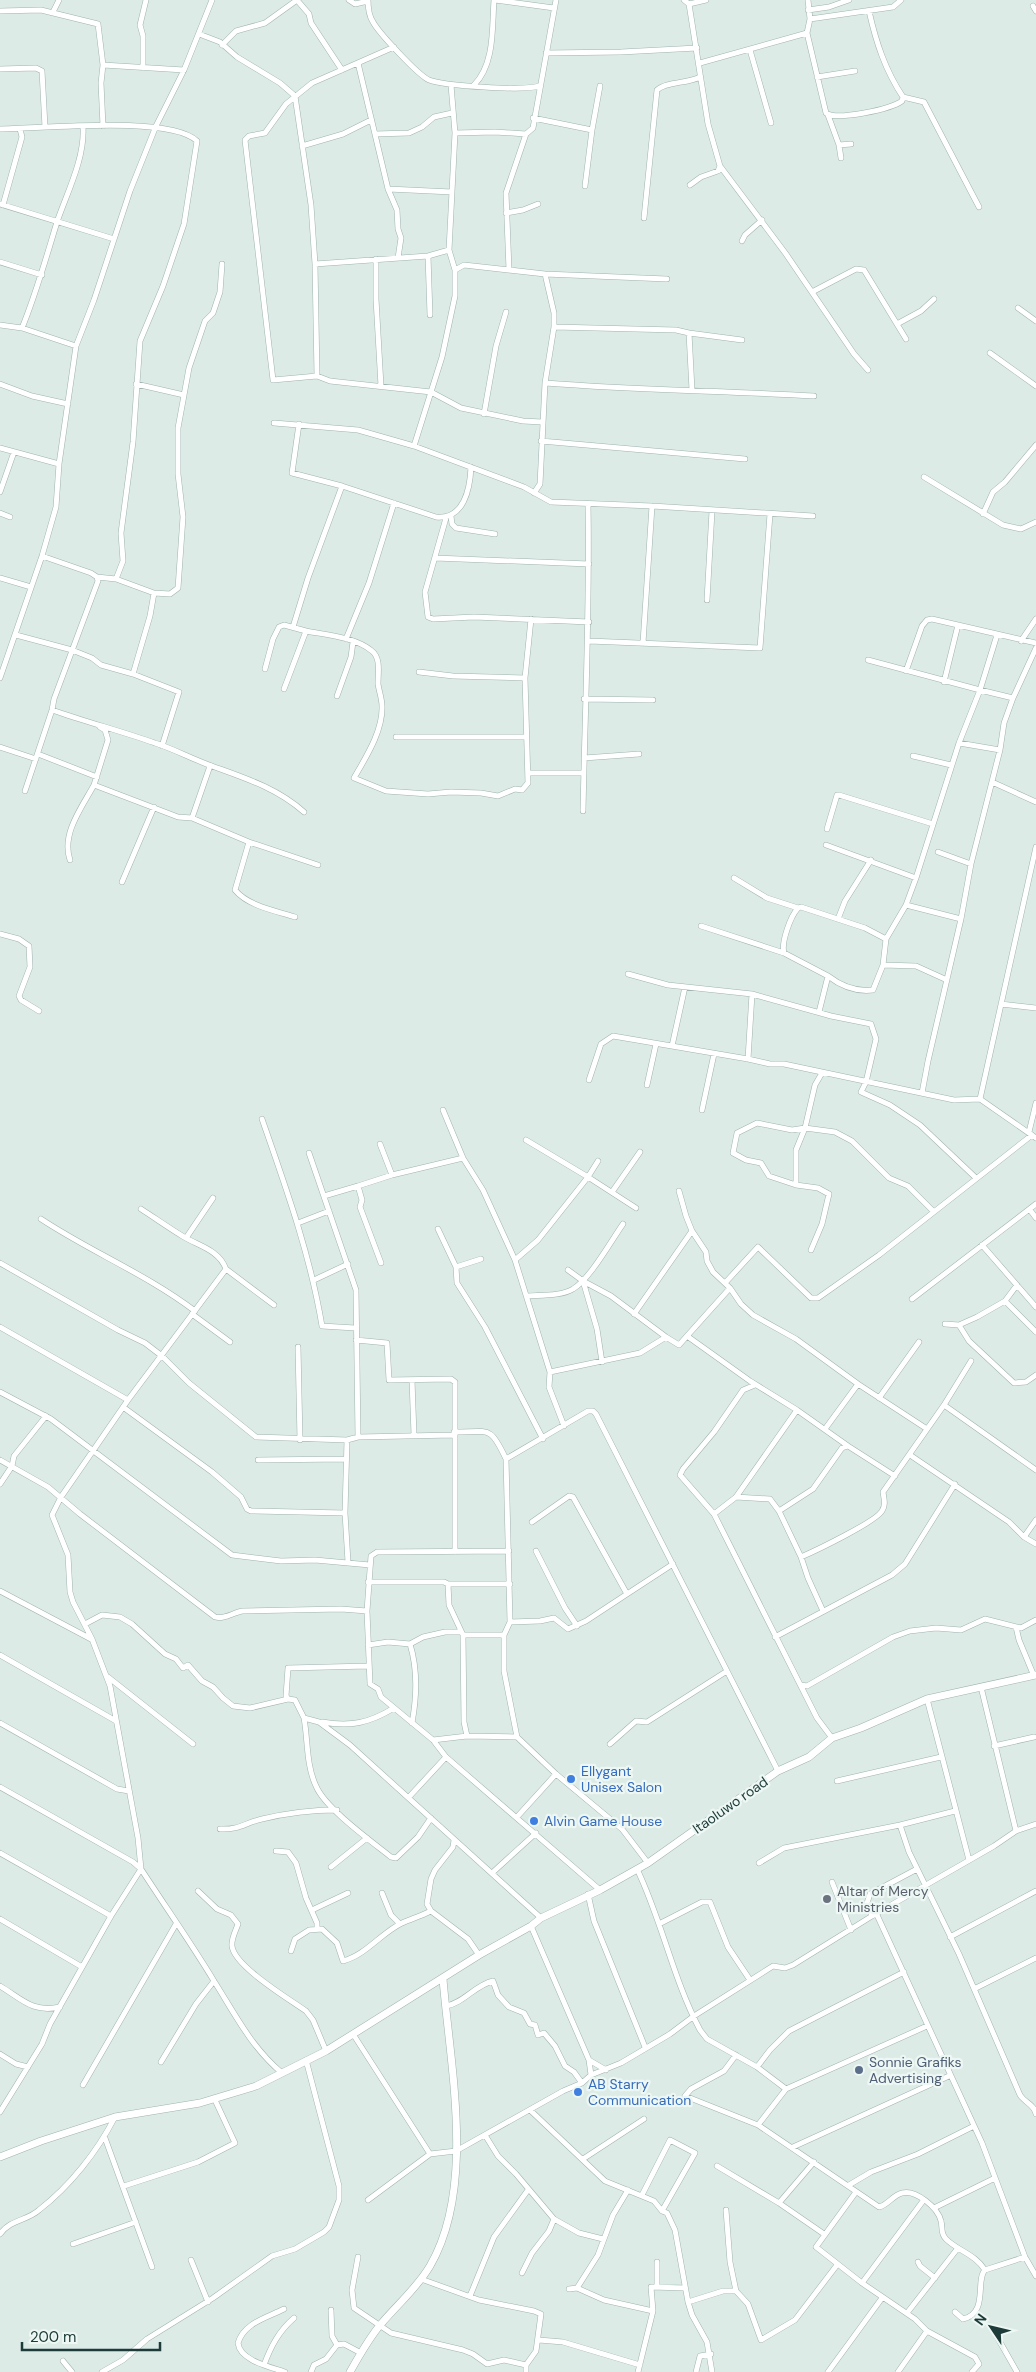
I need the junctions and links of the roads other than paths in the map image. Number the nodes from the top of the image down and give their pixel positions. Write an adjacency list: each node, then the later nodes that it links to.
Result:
1 (59, 0): 18 (street)
2 (146, 0): 30 (street)
3 (212, 0): 20 (street)
4 (297, 0): 22 (street); 33 (street)
5 (349, 0): 12 (street)
6 (494, 0): 14 (street); 38 (street)
7 (556, 0): 14 (street)
8 (706, 0): 13 (street)
9 (808, 0): 15 (street)
10 (849, 0): 15 (street)
11 (901, 0): 17 (street)
12 (368, 1): 23 (street)
13 (687, 2): 24 (street)
14 (554, 8): 26 (street)
15 (808, 10): 19 (street)
16 (0, 11): 18 (street)
17 (868, 11): 19 (street); 42 (street)
18 (53, 12): 29 (street)
19 (810, 19): 21 (street)
20 (199, 34): 22 (street); 32 (street)
21 (807, 34): 25 (street); 36 (street)
22 (222, 45): 41 (street)
23 (394, 47): 27 (street); 37 (street)
24 (696, 48): 26 (street); 28 (street)
25 (750, 50): 28 (street); 47 (street)
26 (546, 52): 39 (street)
27 (358, 63): 33 (street); 46 (street)
28 (700, 63): 35 (street)
29 (103, 65): 30 (street); 48 (street)
30 (143, 68): 32 (street)
31 (0, 69): 50 (street)
32 (184, 70): 49 (street)
33 (342, 70): 41 (street)
34 (855, 71): 36 (street)
35 (700, 77): 62 (street); 71 (street)
36 (817, 77): 44 (street)
37 (451, 85): 38 (street); 43 (street)
38 (474, 85): 39 (street)
39 (539, 86): 45 (street)
40 (600, 86): 54 (street)
41 (295, 96): 60 (street); 104 (street)
42 (903, 97): 44 (street); 69 (street)
43 (452, 113): 55 (street); 56 (street)
44 (828, 115): 59 (street)
45 (534, 118): 54 (street); 57 (street)
46 (371, 120): 56 (street); 60 (street)
47 (771, 124)
48 (103, 126): 49 (street); 51 (street)
49 (156, 126): 74 (street); 107 (street)
50 (45, 127): 51 (street); 53 (street)
51 (84, 127): 73 (street)
52 (0, 129): 53 (street)
53 (20, 129): 67 (street)
54 (592, 130): 64 (street)
55 (455, 133): 57 (street); 66 (street)
56 (375, 134): 65 (street)
57 (526, 134): 70 (street)
58 (851, 144): 59 (street)
59 (839, 145): 61 (street)
60 (302, 146): 82 (street)
61 (841, 158)
62 (720, 166): 63 (street); 72 (street)
63 (690, 185)
64 (584, 186)
65 (388, 189): 66 (street); 78 (street)
66 (452, 192): 76 (street)
67 (2, 204): 73 (street)
68 (538, 204): 70 (street)
69 (979, 207)
70 (506, 213): 84 (street)
71 (644, 218)
72 (762, 220): 75 (street); 88 (street)
73 (57, 222): 74 (street); 85 (street)
74 (114, 239): 101 (street)
75 (742, 241)
76 (449, 250): 77 (street); 83 (street)
77 (428, 256): 78 (street); 92 (street)
78 (398, 258): 79 (street)
79 (376, 259): 82 (street); 108 (street)
80 (0, 262): 85 (street)
81 (222, 264): 112 (street)
82 (315, 264): 104 (street)
83 (456, 267): 84 (street); 111 (street)
84 (509, 270): 86 (street)
85 (42, 274): 97 (street)
86 (545, 274): 87 (street); 96 (street)
87 (666, 279)
88 (812, 292): 94 (street); 103 (street)
89 (934, 299): 94 (street)
90 (1018, 308): 93 (street)
91 (506, 312): 115 (street)
92 (430, 315)
93 (1036, 321)
94 (897, 324): 99 (street)
95 (0, 325): 97 (street)
96 (554, 327): 98 (street); 105 (street)
97 (22, 328): 101 (street)
98 (689, 333): 100 (street); 110 (street)
99 (906, 339)
100 (742, 340)
101 (76, 346): 114 (street)
102 (990, 353): 109 (street)
103 (868, 370)
104 (317, 376): 108 (street)
105 (546, 383): 110 (street); 116 (street)
106 (0, 384): 114 (street)
107 (136, 384): 112 (street); 148 (street)
108 (381, 386): 111 (street)
109 (1036, 386)
110 (692, 390): 113 (street)
111 (431, 392): 115 (street); 121 (street)
112 (184, 395): 150 (street)
113 (814, 396)
114 (68, 404): 125 (street)
115 (484, 414): 116 (street)
116 (542, 422): 119 (street)
117 (274, 423): 118 (street)
118 (300, 424): 121 (street); 128 (street)
119 (541, 441): 124 (street); 130 (street)
120 (1036, 445): 137 (street)
121 (414, 446): 126 (street)
122 (0, 448): 123 (street)
123 (14, 452): 125 (street); 129 (street)
124 (745, 459)
125 (59, 464): 143 (street)
126 (471, 467): 130 (street); 140 (street)
127 (924, 477): 137 (street)
128 (342, 486): 131 (street); 156 (street)
129 (0, 492)
130 (534, 493): 132 (street)
131 (394, 503): 140 (street); 160 (street)
132 (588, 504): 133 (street); 145 (street)
133 (652, 506): 134 (street); 164 (street)
134 (712, 511): 136 (street); 151 (street)
135 (0, 513): 139 (street)
136 (770, 514): 138 (street); 164 (street)
137 (983, 514): 141 (street)
138 (813, 516)
139 (10, 517)
140 (448, 517): 142 (street); 144 (street)
141 (1036, 522)
142 (495, 534)
143 (42, 556): 146 (street); 149 (street)
144 (435, 558): 145 (street); 153 (street)
145 (589, 564): 154 (street)
146 (97, 577): 148 (street); 167 (street)
147 (0, 578): 149 (street)
148 (116, 579): 150 (street)
149 (31, 587): 158 (street)
150 (154, 593): 172 (street)
151 (707, 600)
152 (1036, 619): 162 (street)
153 (531, 620): 154 (street); 174 (street)
154 (589, 622): 161 (street)
155 (958, 625): 159 (street); 170 (street); 175 (street)
156 (293, 627): 157 (street); 169 (street)
157 (306, 631): 160 (street); 176 (street)
158 (16, 635): 167 (street); 173 (street)
159 (996, 635): 162 (street); 177 (street)
160 (346, 639): 163 (street)
161 (589, 641): 164 (street); 180 (street)
162 (1021, 641): 165 (street)
163 (353, 642): 178 (street); 196 (street)
164 (643, 642)
165 (1036, 643)
166 (1036, 648): 179 (street)
167 (72, 650): 172 (street); 182 (street)
168 (868, 660): 170 (street)
169 (265, 669)
170 (906, 671): 175 (street)
171 (419, 672): 174 (street)
172 (133, 674): 187 (street)
173 (0, 678)
174 (526, 678): 185 (street)
175 (944, 682): 177 (street)
176 (284, 689)
177 (980, 690): 179 (street); 186 (street)
178 (337, 696)
179 (1013, 698): 189 (street)
180 (584, 699): 181 (street); 193 (street)
181 (653, 700)
182 (52, 710): 183 (street); 192 (street)
183 (100, 727): 187 (street); 198 (street)
184 (396, 737): 185 (street)
185 (525, 737): 196 (street)
186 (958, 743): 189 (street); 194 (street)
187 (162, 746): 195 (street)
188 (0, 747): 192 (street)
189 (1000, 750): 199 (street)
190 (639, 754): 193 (street)
191 (913, 756): 194 (street)
192 (37, 757): 198 (street); 201 (street)
193 (584, 758): 197 (street)
194 (951, 765): 207 (street)
195 (210, 766): 205 (street); 206 (street)
196 (529, 773): 197 (street)
197 (584, 773): 204 (street)
198 (97, 777): 200 (street)
199 (992, 782): 202 (street); 215 (street)
200 (94, 785): 203 (street); 213 (street)
201 (25, 791)
202 (1036, 802)
203 (154, 807): 206 (street); 219 (street)
204 (583, 811)
205 (304, 812)
206 (192, 818): 209 (street)
207 (932, 824): 208 (street); 218 (street)
208 (827, 829)
209 (249, 842): 216 (street); 222 (street)
210 (826, 844): 214 (street)
211 (1036, 847): 235 (street)
212 (938, 852): 215 (street)
213 (70, 860)
214 (871, 860): 218 (street); 223 (street)
215 (971, 864): 224 (street)
216 (318, 865)
217 (734, 878): 221 (street)
218 (916, 878): 220 (street)
219 (122, 882)
220 (906, 905): 224 (street); 227 (street)
221 (798, 908): 223 (street); 228 (street)
222 (295, 917)
223 (838, 919): 227 (street)
224 (961, 919): 232 (street)
225 (701, 926): 228 (street)
226 (0, 934): 237 (street)
227 (886, 938): 229 (street)
228 (784, 953): 231 (street)
229 (883, 965): 231 (street); 232 (street)
230 (628, 974): 233 (street)
231 (828, 976): 238 (street)
232 (948, 980): 247 (street)
233 (685, 987): 234 (street); 240 (street)
234 (752, 994): 238 (street); 242 (street)
235 (1001, 1004): 236 (street); 248 (street)
236 (1036, 1008)
237 (39, 1011)
238 (831, 1016): 245 (street)
239 (656, 1044): 240 (street); 244 (street); 246 (street)
240 (672, 1046): 241 (street)
241 (714, 1054): 242 (street); 251 (street)
242 (748, 1058): 243 (street)
243 (822, 1074): 245 (street); 253 (street)
244 (589, 1080)
245 (866, 1082): 247 (street); 263 (street)
246 (647, 1084)
247 (922, 1093): 248 (street)
248 (980, 1099): 254 (street)
249 (1036, 1103): 254 (street)
250 (444, 1110): 259 (street)
251 (702, 1110)
252 (262, 1119): 278 (street)
253 (805, 1128): 264 (street); 264 (street); 275 (street)
254 (1032, 1135): 263 (street)
255 (526, 1140): 262 (street)
256 (380, 1144): 261 (street)
257 (640, 1152): 267 (street)
258 (310, 1153): 268 (street)
259 (463, 1158): 261 (street); 286 (street)
260 (598, 1161): 262 (street)
261 (392, 1175): 265 (street)
262 (588, 1177): 267 (street); 286 (street)
263 (976, 1178): 275 (street)
264 (796, 1184): 284 (street)
265 (358, 1186): 268 (street); 288 (street)
266 (679, 1191): 281 (street)
267 (612, 1192): 271 (street)
268 (324, 1196): 274 (street)
269 (212, 1198): 282 (street)
270 (1036, 1204): 273 (street)
271 (636, 1208)
272 (141, 1209): 282 (street)
273 (1030, 1210): 276 (street); 283 (street)
274 (329, 1211): 278 (street); 289 (street)
275 (933, 1211): 295 (street)
276 (1036, 1218)
277 (41, 1219): 303 (street)
278 (298, 1223): 293 (street)
279 (623, 1224): 294 (street)
280 (438, 1229): 290 (street)
281 (692, 1231): 295 (street); 304 (street)
282 (186, 1238): 291 (street)
283 (982, 1244): 296 (street); 299 (street)
284 (811, 1250)
285 (480, 1259): 290 (street)
286 (515, 1260): 298 (street)
287 (0, 1262): 316 (street)
288 (381, 1263)
289 (348, 1264): 293 (street); 308 (street)
290 (456, 1267): 337 (street)
291 (226, 1268): 301 (street); 303 (street)
292 (568, 1270): 294 (street)
293 (314, 1280): 308 (street)
294 (583, 1281): 298 (street); 304 (street); 318 (street)
295 (725, 1283): 297 (street)
296 (1017, 1285): 300 (street); 302 (street)
297 (730, 1288): 310 (street); 322 (street)
298 (528, 1296): 319 (street)
299 (912, 1298)
300 (1005, 1301): 306 (street); 309 (street)
301 (274, 1305)
302 (1036, 1307)
303 (193, 1312): 313 (street); 316 (street)
304 (634, 1314): 311 (street)
305 (945, 1324): 306 (street)
306 (959, 1325): 320 (street)
307 (0, 1327): 326 (street)
308 (355, 1328): 312 (street)
309 (1036, 1332)
310 (687, 1336): 311 (street); 323 (street)
311 (666, 1337): 318 (street)
312 (356, 1340): 321 (street); 336 (street)
313 (230, 1342)
314 (919, 1342): 325 (street)
315 (298, 1347): 338 (street)
316 (162, 1356): 326 (street); 338 (street)
317 (971, 1361): 327 (street)
318 (602, 1362): 319 (street)
319 (550, 1372): 331 (street)
320 (1036, 1376)
321 (412, 1380): 334 (street); 335 (street)
322 (858, 1384): 325 (street); 332 (street)
323 (756, 1385): 329 (street); 356 (street)
324 (0, 1392): 330 (street)
325 (880, 1398): 333 (street)
326 (128, 1400): 328 (street)
327 (944, 1405): 333 (street); 348 (street)
328 (124, 1407): 341 (street); 355 (street)
329 (797, 1410): 332 (street); 353 (street)
330 (46, 1416): 341 (street); 347 (street)
331 (564, 1426): 337 (street); 366 (street)
332 (825, 1429): 340 (street)
333 (927, 1429): 342 (street)
334 (454, 1434): 335 (street); 344 (street); 363 (street)
335 (414, 1435): 336 (street)
336 (358, 1436): 339 (street)
337 (543, 1439): 344 (street)
338 (300, 1440): 339 (street)
339 (347, 1440): 343 (street)
340 (848, 1446): 349 (street); 354 (street)
341 (92, 1450): 352 (street); 365 (street)
342 (910, 1455): 349 (street); 351 (street)
343 (346, 1459): 346 (street); 355 (street)
344 (506, 1459): 361 (street)
345 (0, 1460): 347 (street)
346 (258, 1460)
347 (12, 1466): 350 (street); 352 (street)
348 (1036, 1470)
349 (895, 1476): 364 (street)
350 (0, 1484)
351 (955, 1484): 359 (street); 374 (street)
352 (61, 1497): 373 (street); 377 (street)
353 (736, 1497): 354 (street); 356 (street)
354 (779, 1511): 364 (street)
355 (345, 1513): 365 (street)
356 (714, 1514): 382 (street)
357 (1036, 1520): 359 (street)
358 (532, 1522): 372 (street)
359 (1024, 1537): 360 (street)
360 (1036, 1544)
361 (509, 1551): 363 (street); 370 (street)
362 (536, 1551): 378 (street)
363 (455, 1552): 367 (street)
364 (801, 1557): 374 (street)
365 (348, 1562): 367 (street)
366 (673, 1564): 372 (street); 388 (street)
367 (370, 1565): 368 (street)
368 (368, 1582): 369 (street); 373 (street)
369 (448, 1584): 370 (street); 380 (street)
370 (510, 1584): 376 (street)
371 (0, 1590): 383 (street)
372 (627, 1594): 378 (street)
373 (367, 1611): 385 (street)
374 (823, 1611): 382 (street)
375 (1036, 1620): 379 (street)
376 (510, 1622): 378 (street); 381 (street)
377 (84, 1624): 383 (street); 393 (street)
378 (576, 1626)
379 (1016, 1627): 389 (street); 391 (street)
380 (461, 1634): 381 (street); 384 (street); 401 (street)
381 (504, 1635): 402 (street)
382 (775, 1637): 391 (street)
383 (92, 1639): 390 (street)
384 (410, 1644): 385 (street); 400 (street)
385 (368, 1645): 387 (street)
386 (0, 1655): 397 (street)
387 (368, 1666): 393 (street); 395 (street)
388 (727, 1671): 407 (street); 411 (street)
389 (1035, 1675): 392 (street, Itaoluwo road)
390 (108, 1677): 397 (street); 406 (street)
391 (801, 1685): 404 (street)
392 (981, 1686): 394 (street, Itaoluwo road); 408 (street)
393 (288, 1699): 396 (street)
394 (926, 1699): 404 (street, Itaoluwo road); 410 (street)
395 (394, 1708): 398 (street); 400 (street)
396 (304, 1718): 398 (street); 417 (street)
397 (116, 1721): 415 (street)
398 (319, 1722): 416 (street)
399 (0, 1723): 415 (street)
400 (412, 1723): 405 (street)
401 (466, 1736): 402 (street); 405 (street)
402 (517, 1737): 412 (street)
403 (1034, 1737): 408 (street)
404 (832, 1738): 411 (street, Itaoluwo road)
405 (433, 1740): 409 (street)
406 (193, 1744)
407 (610, 1744)
408 (994, 1746): 424 (street)
409 (446, 1757): 416 (street); 419 (street)
410 (941, 1757): 413 (street); 418 (street)
411 (778, 1771): 431 (street, Itaoluwo road)
412 (556, 1774): 419 (street); 431 (street)
413 (837, 1781)
414 (0, 1787): 434 (street)
415 (129, 1792): 434 (street)
416 (410, 1798): 420 (street)
417 (336, 1810): 423 (street); 426 (street)
418 (955, 1811): 422 (street); 430 (street)
419 (517, 1817): 425 (street)
420 (431, 1818): 426 (street); 427 (street)
421 (1036, 1824): 424 (street)
422 (900, 1825): 432 (street); 436 (street)
423 (220, 1829)
424 (1016, 1831): 430 (street)
425 (536, 1833): 437 (street); 440 (street)
426 (367, 1838): 433 (street)
427 (454, 1840): 437 (street); 447 (street)
428 (276, 1851): 446 (street)
429 (0, 1853): 449 (street)
430 (968, 1860): 439 (street)
431 (648, 1863): 435 (street, Itaoluwo road)
432 (759, 1864)
433 (331, 1867)
434 (141, 1869): 449 (street); 452 (street)
435 (637, 1869): 440 (street, Itaoluwo road); 454 (street)
436 (918, 1869): 439 (street); 448 (street)
437 (492, 1873): 450 (street)
438 (832, 1882): 457 (street)
439 (926, 1885): 448 (street); 458 (street)
440 (600, 1890): 445 (street, Itaoluwo road)
441 (198, 1891): 475 (street)
442 (1036, 1891): 458 (street)
443 (348, 1893): 446 (street)
444 (382, 1893): 453 (street)
445 (588, 1894): 450 (street, Itaoluwo road); 474 (street)
446 (312, 1910): 456 (street)
447 (431, 1911): 453 (street); 460 (street)
448 (874, 1915): 457 (street); 463 (street)
449 (111, 1916): 462 (street)
450 (541, 1918): 455 (street, Itaoluwo road)
451 (0, 1919): 462 (street)
452 (176, 1924): 466 (street); 488 (street)
453 (400, 1924): 456 (street)
454 (659, 1924): 465 (street); 471 (street)
455 (531, 1926): 460 (street, Itaoluwo road); 479 (street)
456 (317, 1929): 459 (street)
457 (851, 1930): 465 (street)
458 (950, 1937): 468 (street)
459 (291, 1951)
460 (479, 1956): 464 (street, Itaoluwo road)
461 (1036, 1958): 468 (street)
462 (82, 1967): 470 (street)
463 (904, 1972): 472 (street); 482 (street)
464 (443, 1979): 469 (street); 473 (street, Itaoluwo road)
465 (750, 1980): 471 (street)
466 (214, 1981): 480 (street); 484 (street)
467 (0, 1986): 470 (street)
468 (974, 1989): 491 (street)
469 (446, 2006): 487 (street); 501 (street)
470 (60, 2007): 481 (street)
471 (694, 2016): 474 (street); 477 (street)
472 (927, 2026): 486 (street); 489 (street)
473 (354, 2034): 475 (street, Itaoluwo road); 502 (street)
474 (645, 2047): 483 (street)
475 (326, 2051): 478 (street, Itaoluwo road)
476 (0, 2054): 481 (street)
477 (736, 2055): 482 (street); 496 (street)
478 (306, 2060): 484 (street, Itaoluwo road); 547 (street)
479 (589, 2060): 483 (street); 485 (street)
480 (161, 2062)
481 (28, 2066): 493 (street)
482 (757, 2067): 489 (street)
483 (606, 2070): 485 (street)
484 (282, 2073): 490 (street, Itaoluwo road)
485 (591, 2074): 487 (street)
486 (950, 2076): 497 (street); 500 (street)
487 (582, 2083): 492 (street)
488 (83, 2085)
489 (786, 2088): 496 (street)
490 (215, 2100): 494 (street, Itaoluwo road); 509 (street)
491 (1035, 2109)
492 (530, 2110): 498 (street); 504 (street)
493 (0, 2112)
494 (115, 2117): 499 (street); 503 (street, Itaoluwo road)
495 (644, 2119): 504 (street)
496 (758, 2125): 500 (street)
497 (972, 2127): 507 (street); 508 (street)
498 (485, 2135): 501 (street); 510 (street)
499 (105, 2138): 509 (street); 522 (street)
500 (792, 2147): 505 (street)
501 (456, 2151): 502 (street); 538 (street)
502 (430, 2154): 514 (street)
503 (0, 2157)
504 (583, 2159): 511 (street)
505 (814, 2162): 508 (street); 516 (street)
506 (717, 2166): 516 (street)
507 (995, 2178): 517 (street); 528 (street)
508 (849, 2185): 512 (street)
509 (124, 2186): 521 (street)
510 (528, 2190): 520 (street); 545 (street)
511 (628, 2190): 513 (street); 524 (street)
512 (856, 2192): 515 (street); 523 (street)
513 (642, 2195): 519 (street); 519 (street)
514 (368, 2200)
515 (923, 2201): 517 (street); 539 (street)
516 (779, 2204): 523 (street)
517 (934, 2208): 526 (street)
518 (726, 2210): 544 (street)
519 (662, 2211): 543 (street)
520 (554, 2219): 524 (street); 535 (street)
521 (136, 2222): 525 (street); 533 (street)
522 (0, 2234)
523 (824, 2234): 532 (street)
524 (604, 2239): 542 (street)
525 (73, 2244)
526 (958, 2248): 534 (street); 537 (street)
527 (358, 2257): 555 (street)
528 (1025, 2257): 534 (street); 536 (street)
529 (191, 2260): 547 (street)
530 (656, 2262): 540 (street)
531 (918, 2262): 537 (street)
532 (838, 2265): 539 (street); 544 (street)
533 (152, 2267)
534 (985, 2270): 552 (street)
535 (522, 2274)
536 (1036, 2276)
537 (935, 2278): 553 (street)
538 (421, 2279): 545 (street); 555 (street)
539 (862, 2283): 546 (street)
540 (657, 2286): 543 (street); 551 (street)
541 (569, 2288): 542 (street)
542 (577, 2288): 551 (street)
543 (684, 2288): 548 (street)
544 (736, 2291): 548 (street)
545 (470, 2296): 558 (street)
546 (882, 2298): 553 (street); 575 (street)
547 (208, 2302): 567 (street)
548 (688, 2302): 561 (street)
549 (284, 2309): 563 (street)
550 (331, 2310): 559 (street)
551 (653, 2311): 565 (street)
552 (955, 2312)
553 (907, 2313): 556 (street)
554 (294, 2318): 563 (street)
555 (379, 2326): 560 (street); 564 (street)
556 (927, 2331): 576 (street); 577 (street)
557 (996, 2335): 578 (street)
558 (539, 2340): 564 (street); 565 (street)
559 (337, 2345): 560 (street); 569 (street)
560 (361, 2353): 570 (street)
561 (710, 2354): 573 (street); 574 (street)
562 (63, 2361): 566 (street)
563 (264, 2365): 568 (street)
564 (526, 2365): 571 (street)
565 (640, 2365): 572 (street)
566 (72, 2372)
567 (102, 2372)
568 (286, 2372)
569 (311, 2372)
570 (350, 2372)
571 (526, 2372)
572 (638, 2372)
573 (696, 2372)
574 (712, 2372)
575 (828, 2372)
576 (898, 2372)
577 (972, 2372)
578 (1017, 2372)

